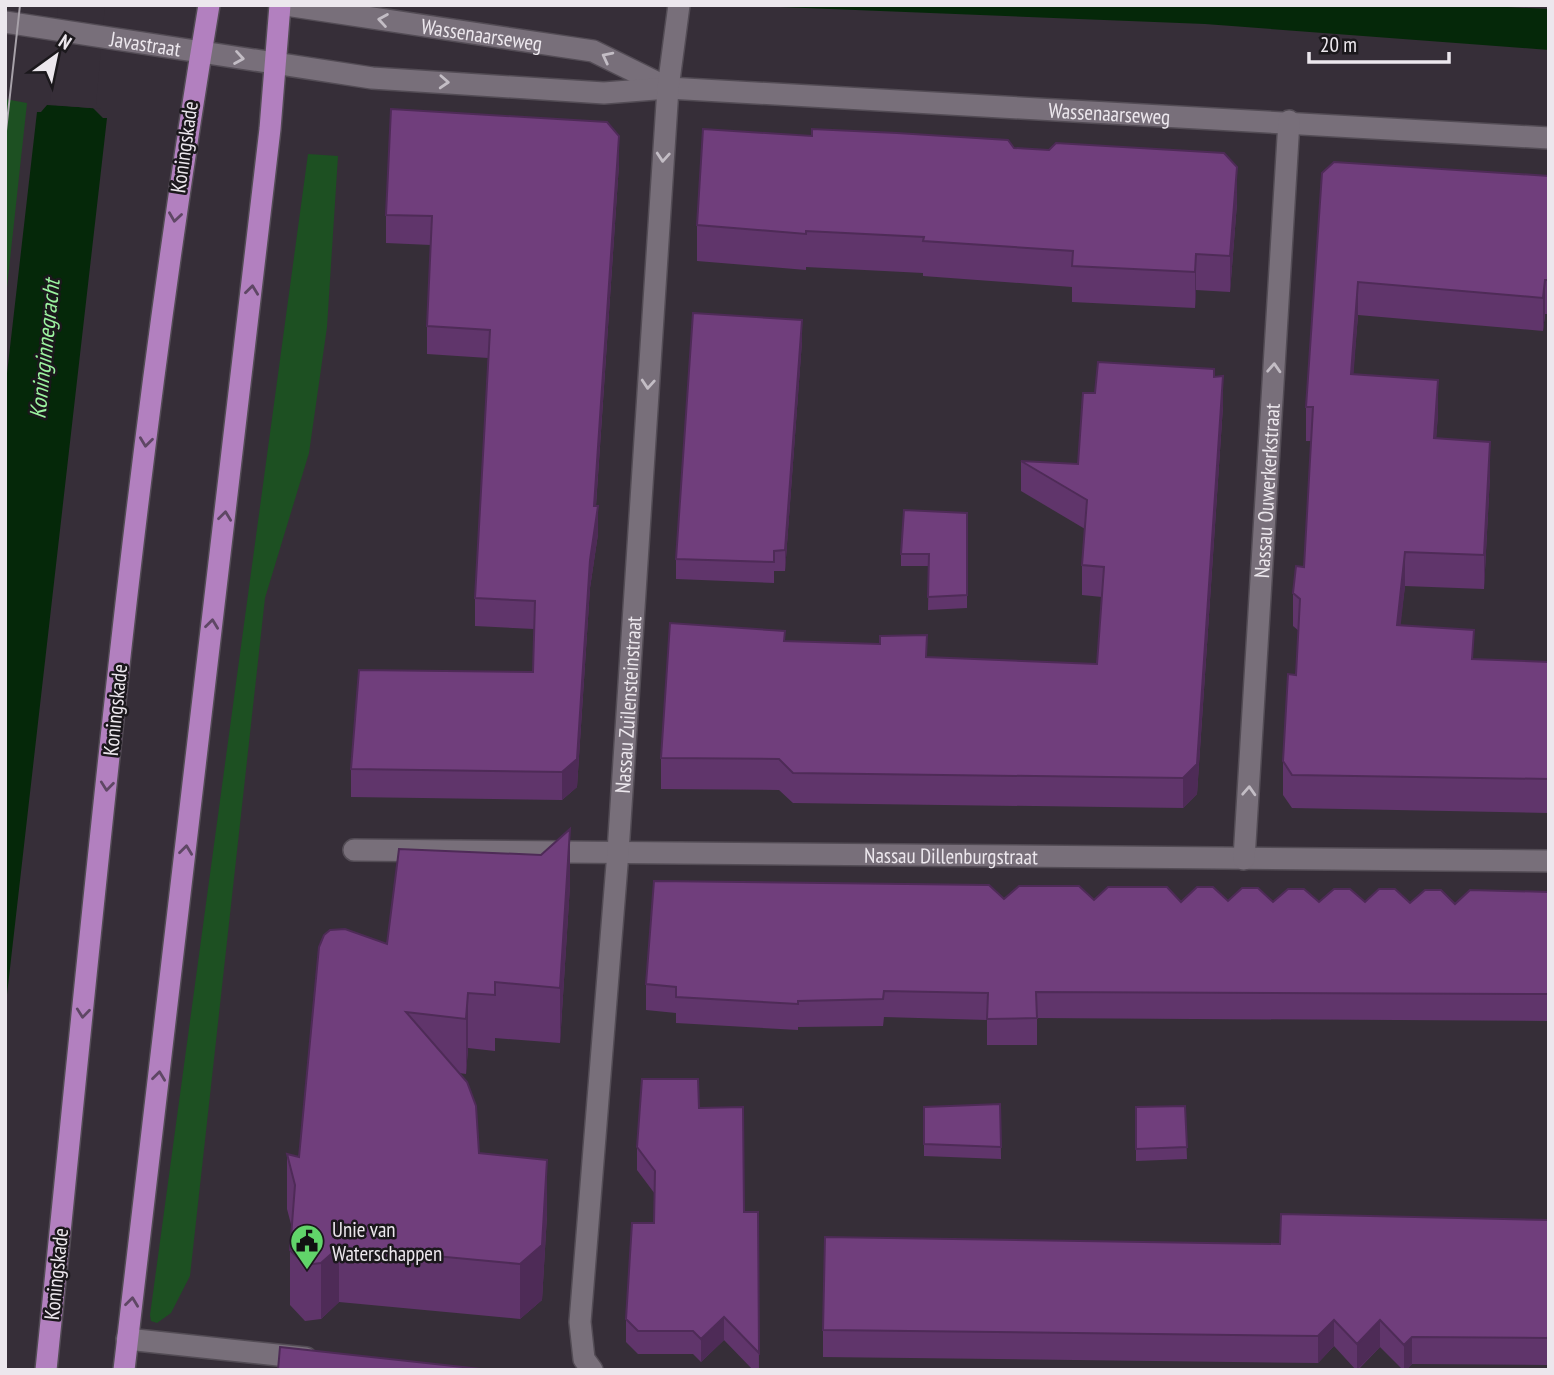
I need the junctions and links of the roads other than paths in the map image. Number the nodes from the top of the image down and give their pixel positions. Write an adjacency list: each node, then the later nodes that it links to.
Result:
1 (209, 5): 6 (main road, Koningskade)
2 (280, 5): 7 (main road)
3 (286, 5): 8 (street, Wassenaarseweg, one-way to 3)
4 (680, 5): 8 (street)
5 (5, 22): 6 (street, Javastraat)
6 (201, 53): 7 (street, Javastraat, one-way to 7); 17 (main road, Koningskade, one-way to 17)
7 (278, 64): 8 (street, Wassenaarseweg, one-way to 8); 15 (main road, one-way to 7)
8 (667, 88): 9 (street, Wassenaarseweg); 12 (street, Nassau Zuilensteinstraat, one-way to 12)
9 (1289, 121): 10 (street, Wassenaarseweg); 13 (street, Nassau Ouwerkerkstraat, one-way to 9)
10 (1549, 138)
11 (354, 850): 12 (street, Nassau Dillenburgstraat)
12 (618, 852): 13 (street, Nassau Dillenburgstraat); 19 (street, Nassau Zuilensteinstraat)
13 (1244, 859): 14 (street, Nassau Dillenburgstraat)
14 (1549, 861)
15 (127, 1339): 16 (street); 18 (main road)
16 (333, 1361)
17 (46, 1370)
18 (124, 1370)
19 (592, 1370)

